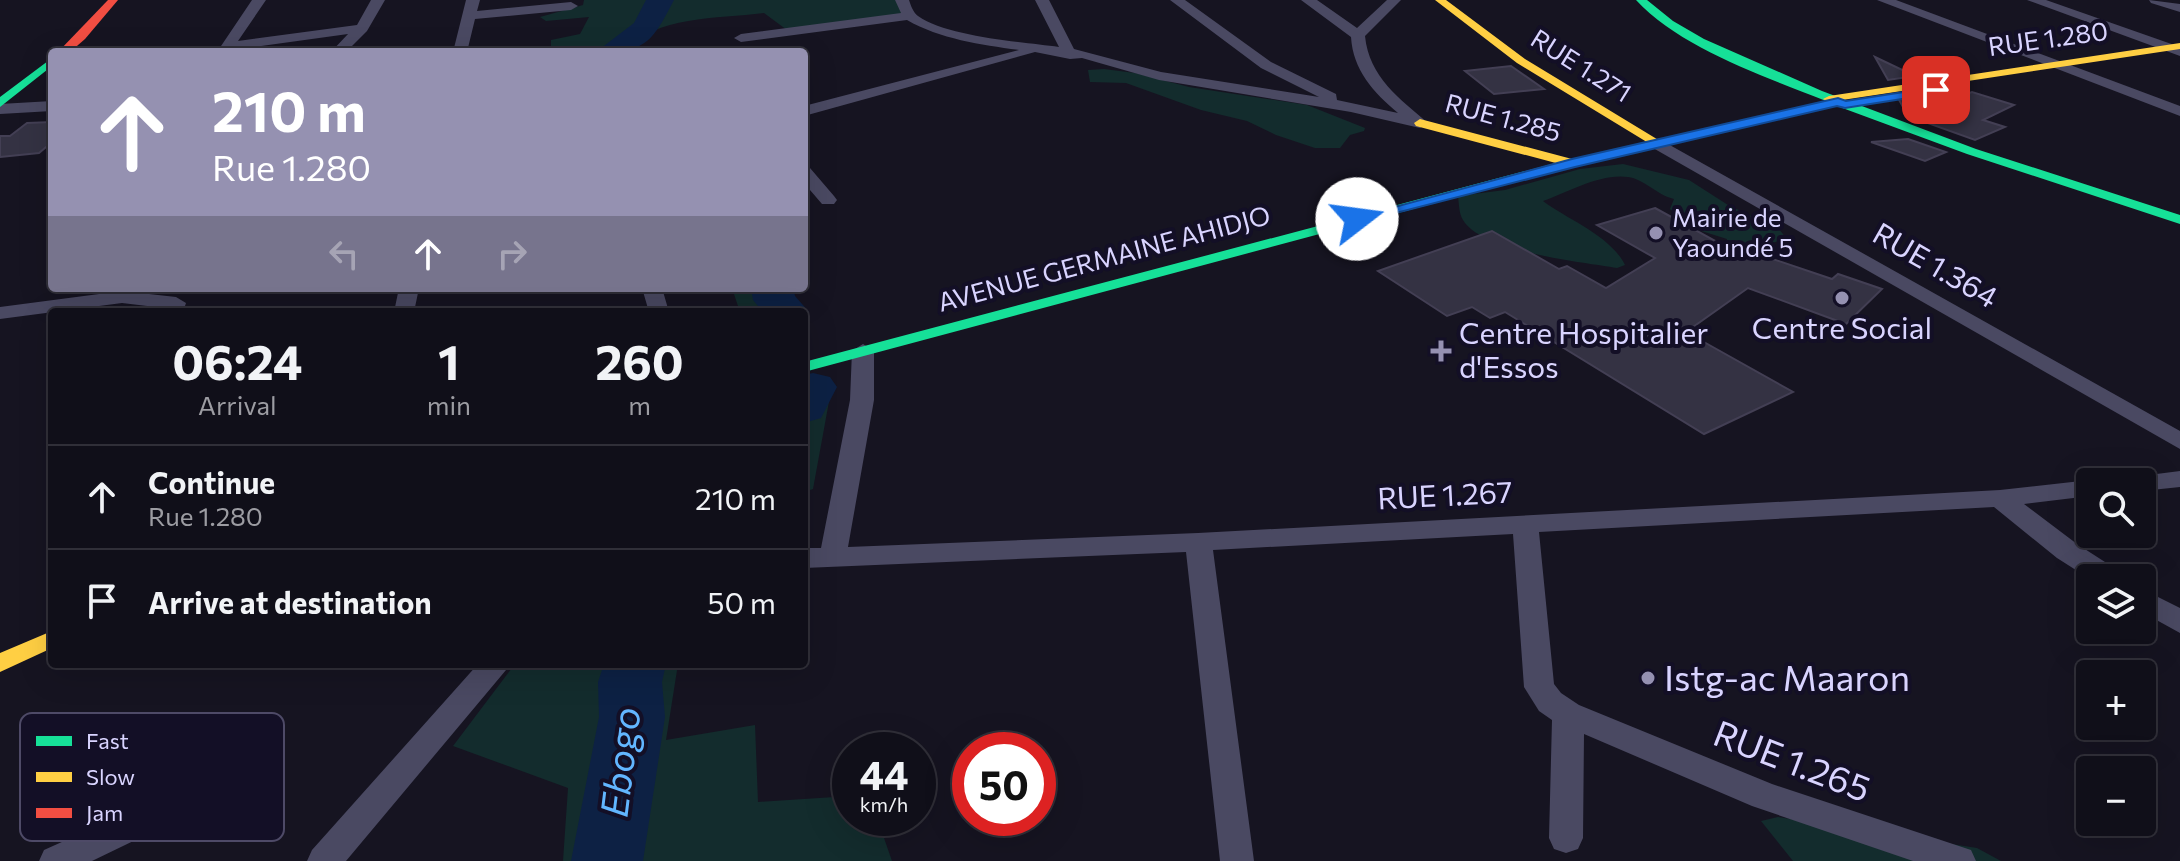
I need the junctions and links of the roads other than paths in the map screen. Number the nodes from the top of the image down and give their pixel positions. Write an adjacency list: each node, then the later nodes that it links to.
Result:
1 (113, 0): 22 (main road)
2 (259, 0): 23 (street)
3 (378, 0): 19 (street)
4 (473, 0): 17 (street)
5 (902, 0): 18 (street)
6 (1042, 0): 29 (street)
7 (1177, 0): 36 (street)
8 (1308, 0): 20 (street)
9 (1394, 0): 20 (street)
10 (1440, 0): 40 (main road, RUE 1.271)
11 (1641, 0): 33 (main road)
12 (1884, 0): 31 (street)
13 (2034, 0): 28 (street)
14 (2156, 0): 16 (street)
15 (571, 6): 17 (street)
16 (2180, 8)
17 (469, 16): 26 (street)
18 (909, 16): 21 (street); 27 (street)
19 (362, 28): 24 (street); 25 (street)
20 (1358, 35): 39 (street)
21 (741, 38)
22 (68, 48)
23 (227, 48)
24 (238, 48)
25 (342, 48)
26 (461, 48)
27 (1034, 49): 29 (street); 37 (street)
28 (2177, 50): 31 (main road, RUE 1.280); 32 (main road, RUE 1.280)
29 (1070, 55): 36 (street)
30 (48, 64): 34 (main road)
31 (2052, 64): 32 (street); 33 (main road, RUE 1.280)
32 (2073, 72): 33 (main road, RUE 1.280); 38 (street)
33 (1837, 102): 40 (main road, AVENUE GERMAINE AHIDJO); 44 (main road)
34 (0, 106): 35 (street)
35 (48, 106)
36 (1351, 107): 39 (street)
37 (808, 110)
38 (2180, 111)
39 (1420, 123): 41 (main road, RUE 1.285)
40 (1659, 144): 41 (main road, AVENUE GERMAINE AHIDJO); 49 (street, RUE 1.364)
41 (1572, 163): 47 (main road, AVENUE GERMAINE AHIDJO)
42 (808, 177): 43 (street)
43 (828, 200)
44 (2180, 220)
45 (174, 308): 46 (street)
46 (0, 313)
47 (863, 351): 48 (main road, AVENUE GERMAINE AHIDJO); 56 (street)
48 (808, 366)
49 (2180, 441)
50 (2180, 479): 51 (street)
51 (2156, 482)
52 (2076, 490): 53 (street, RUE 1.267)
53 (2000, 498): 54 (street, RUE 1.267); 58 (street)
54 (1525, 523): 55 (street, RUE 1.267); 64 (street, RUE 1.265)
55 (1198, 542): 56 (street, RUE 1.267); 69 (street)
56 (833, 557): 57 (street, RUE 1.267)
57 (808, 558)
58 (2087, 564)
59 (2156, 607): 60 (street)
60 (2180, 622)
61 (48, 640): 62 (main road)
62 (0, 663)
63 (493, 668): 68 (street)
64 (1568, 714): 65 (street); 70 (street, RUE 1.265)
65 (1566, 838)
66 (99, 841): 67 (street)
67 (56, 861)
68 (324, 861)
69 (1237, 861)
70 (1959, 861)

